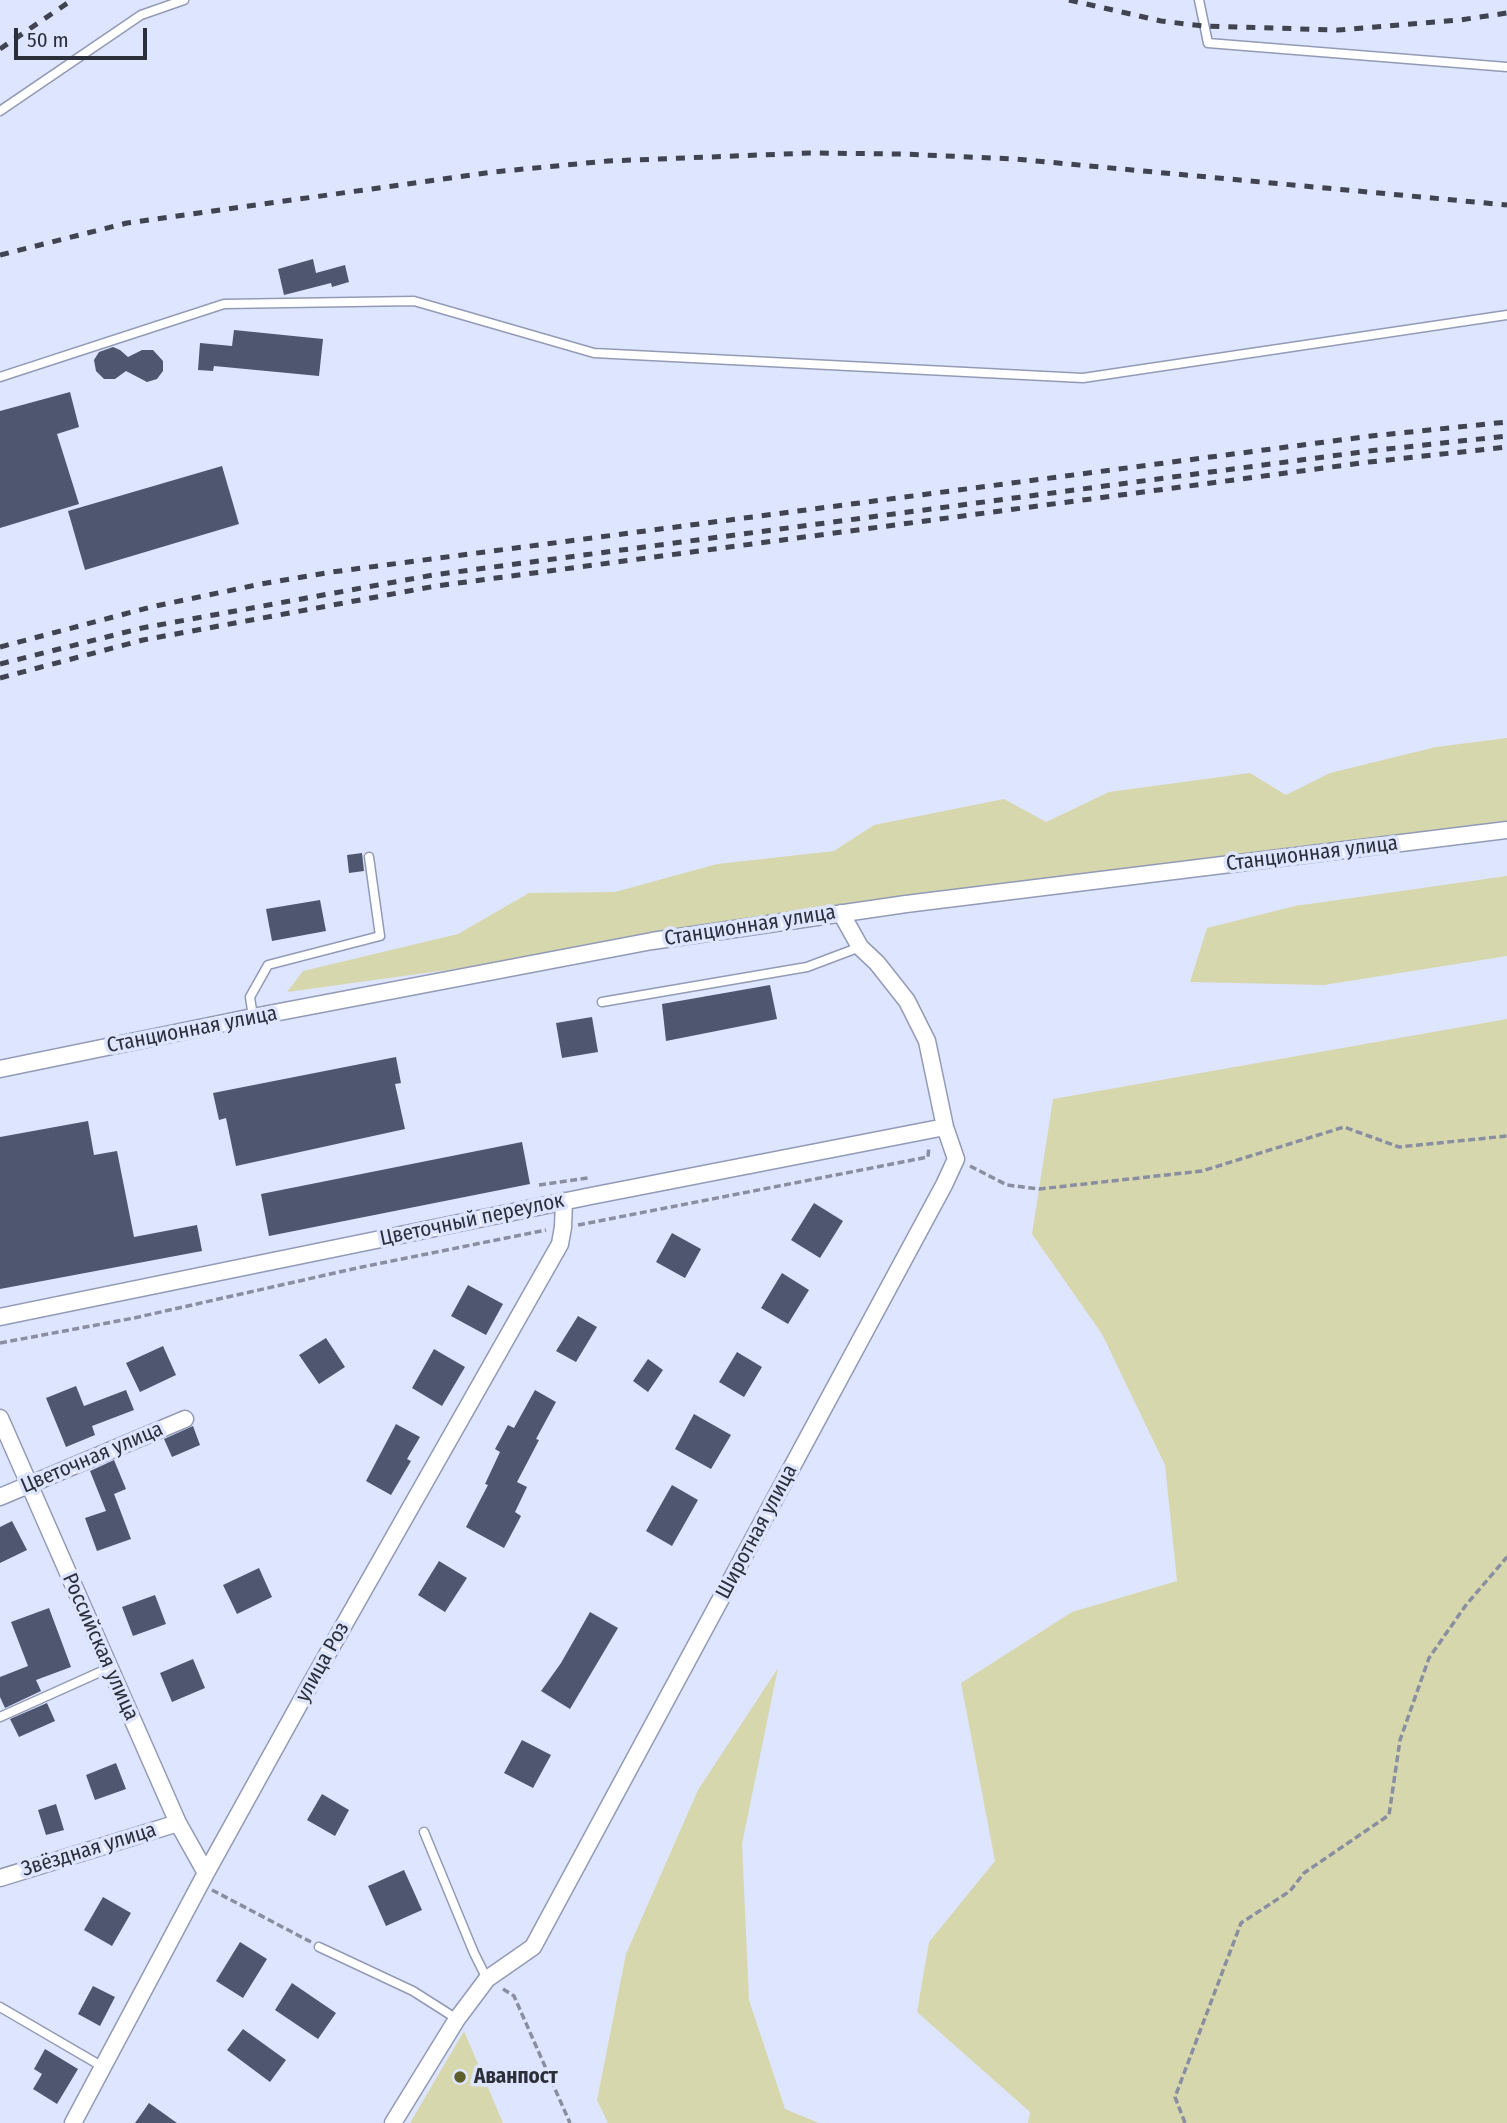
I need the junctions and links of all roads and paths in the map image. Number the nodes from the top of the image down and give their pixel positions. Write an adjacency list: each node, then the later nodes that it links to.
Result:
1 (184, 0): 4 (lane)
2 (1199, 0): 3 (lane)
3 (1507, 67)
4 (0, 111)
5 (1507, 315): 6 (lane)
6 (0, 377)
7 (1507, 830): 9 (street, Станционная улица)
8 (369, 857): 12 (lane)
9 (841, 913): 10 (street); 12 (street, Станционная улица)
10 (860, 947): 11 (lane); 14 (street)
11 (602, 1002)
12 (253, 1017): 13 (street, Станционная улица)
13 (0, 1069)
14 (945, 1127): 16 (street); 17 (street, Цветочный переулок)
15 (1507, 1136): 16 (path)
16 (956, 1159): 31 (street, Широтная улица)
17 (564, 1201): 18 (street, Цветочный переулок); 29 (street, улица Роз)
18 (0, 1317)
19 (0, 1418): 21 (street, Российская улица)
20 (184, 1419): 21 (street, Цветочная улица)
21 (28, 1485): 22 (street, Цветочная улица); 24 (street, Российская улица)
22 (0, 1497)
23 (1507, 1557): 38 (path)
24 (109, 1668): 25 (lane); 26 (street, Российская улица)
25 (0, 1717)
26 (178, 1823): 28 (street, Звёздная улица); 29 (street, Российская улица)
27 (424, 1832): 31 (lane)
28 (0, 1878)
29 (203, 1878): 30 (path); 34 (street, улица Роз)
30 (319, 1947): 33 (lane)
31 (487, 1979): 33 (street, Широтная улица); 37 (path)
32 (0, 2007): 34 (lane)
33 (457, 2020): 36 (street, Широтная улица)
34 (104, 2067): 35 (street, улица Роз)
35 (73, 2123)
36 (393, 2123)
37 (570, 2123)
38 (1185, 2123)

